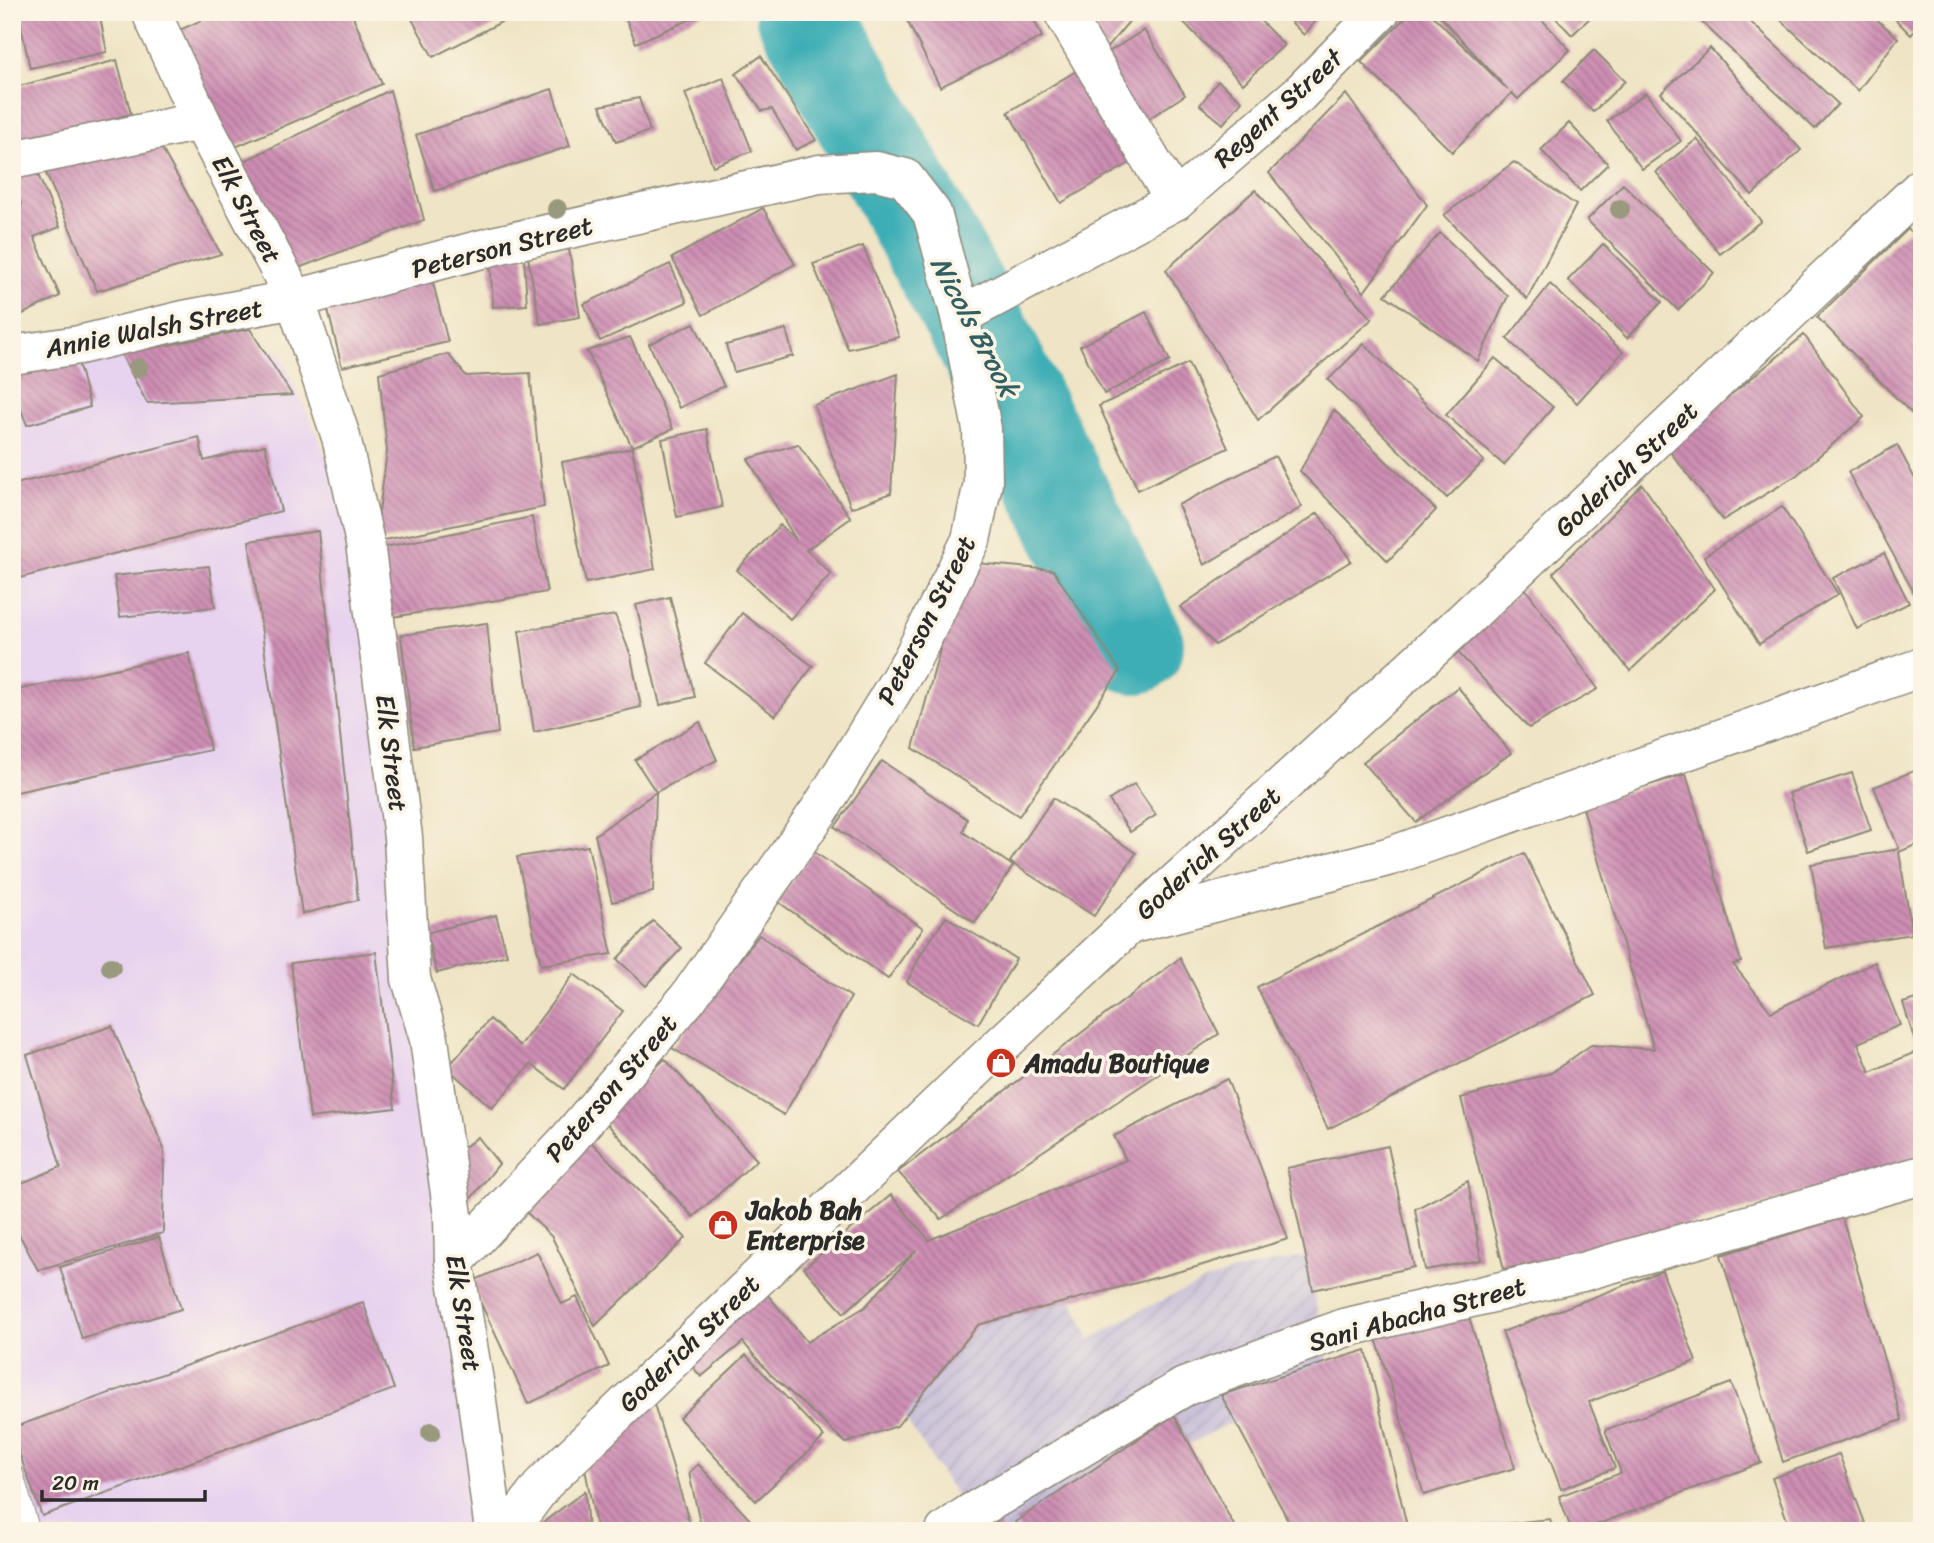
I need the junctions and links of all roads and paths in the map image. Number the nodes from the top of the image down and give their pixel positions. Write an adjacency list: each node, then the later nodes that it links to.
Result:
1 (151, 12): 4 (street, Elk Street)
2 (1063, 12): 7 (street)
3 (1380, 12): 7 (street, Regent Street)
4 (201, 121): 5 (street); 8 (street, Elk Street)
5 (12, 160)
6 (1922, 187): 12 (street, Goderich Street)
7 (1174, 201): 9 (street, Regent Street)
8 (295, 299): 9 (street, Peterson Street); 10 (street, Annie Walsh Street); 14 (street, Elk Street)
9 (968, 311): 14 (street, Peterson Street)
10 (12, 355)
11 (1922, 667): 12 (street)
12 (1129, 925): 18 (street, Goderich Street)
13 (1922, 1175): 19 (street, Sani Abacha Street)
14 (454, 1262): 17 (street, Elk Street)
15 (12, 1476): 16 (lane)
16 (29, 1531)
17 (495, 1531)
18 (508, 1531)
19 (945, 1531)

